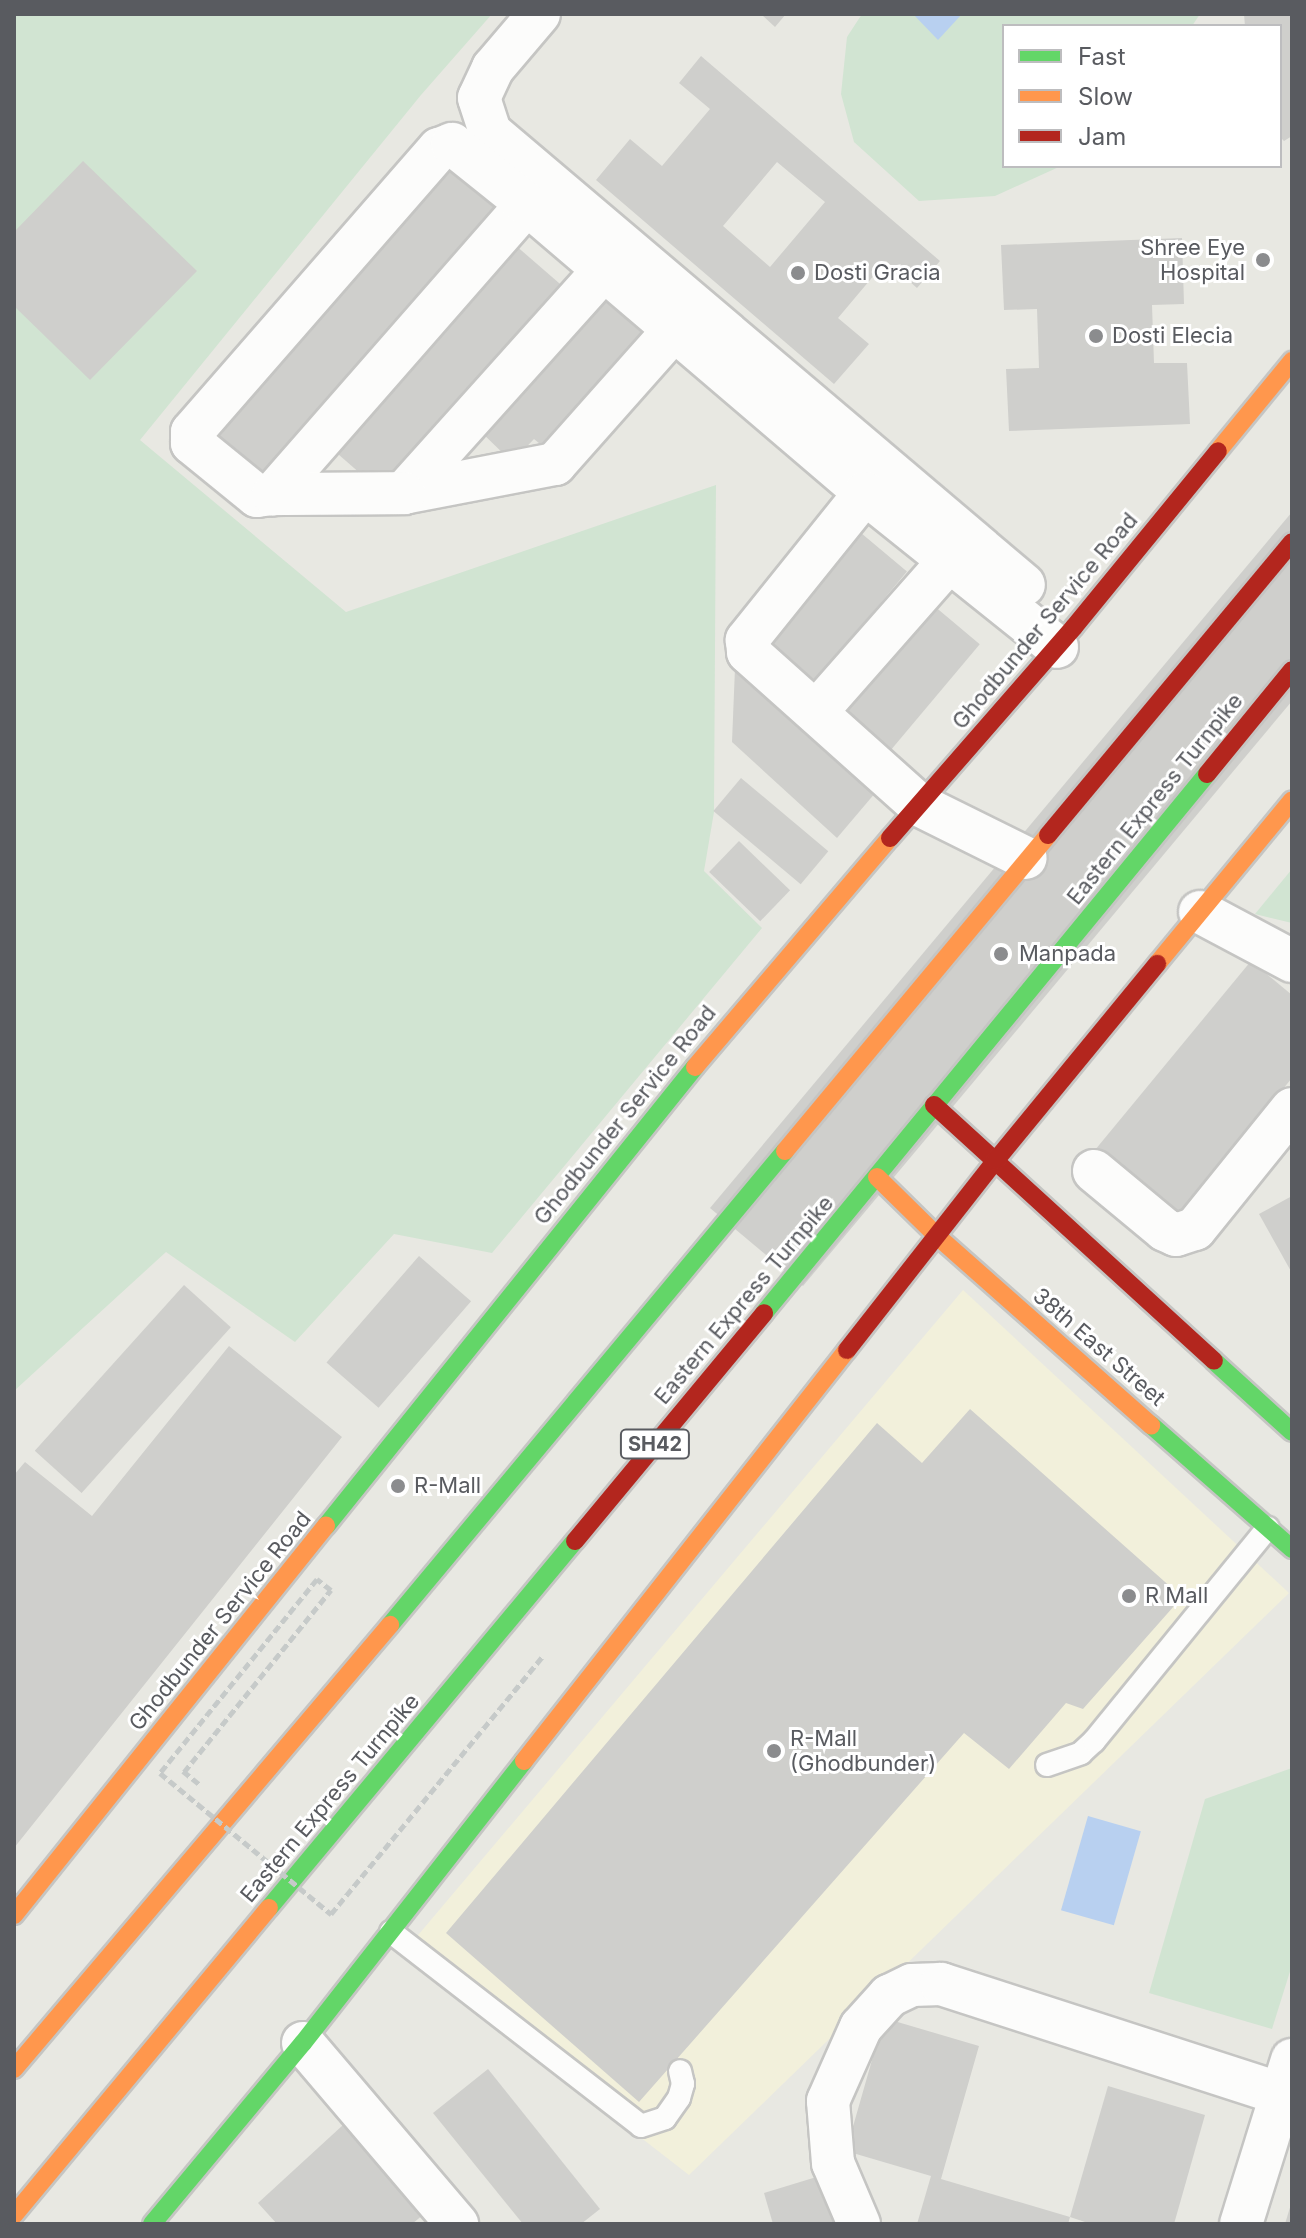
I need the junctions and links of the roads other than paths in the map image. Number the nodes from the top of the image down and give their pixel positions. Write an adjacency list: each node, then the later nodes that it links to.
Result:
1 (539, 14): 11 (street)
2 (527, 204): 3 (street); 8 (street); 8 (street)
3 (602, 272): 4 (street); 6 (street)
4 (673, 331): 6 (street); 7 (street)
5 (1292, 361): 11 (street, Ghodbunder Service Road)
6 (404, 493): 8 (street)
7 (865, 493): 10 (street); 13 (street)
8 (273, 494)
9 (1292, 542): 16 (street)
10 (949, 561): 11 (street); 13 (street)
11 (1066, 637): 15 (street, Ghodbunder Service Road)
12 (1292, 670): 19 (street, Eastern Express Turnpike / SH42)
13 (816, 712): 15 (street)
14 (1292, 800): 17 (street)
15 (919, 805): 16 (street); 29 (street, Ghodbunder Service Road)
16 (1026, 858): 32 (street)
17 (1200, 912): 18 (street); 21 (street)
18 (1292, 961)
19 (934, 1105): 21 (street); 23 (street, Eastern Express Turnpike / SH42)
20 (1292, 1109): 22 (street)
21 (996, 1160): 24 (street); 25 (street)
22 (1094, 1171)
23 (877, 1177): 24 (street, 38th East Street); 36 (street, Eastern Express Turnpike / SH42)
24 (937, 1236): 26 (street, 38th East Street); 30 (street)
25 (1292, 1432)
26 (1268, 1528): 27 (street, 38th East Street); 28 (lane)
27 (1292, 1549)
28 (1047, 1765)
29 (14, 1915)
30 (391, 1932): 31 (street); 33 (lane)
31 (303, 2043): 37 (street); 38 (street)
32 (14, 2069)
33 (680, 2071)
34 (1287, 2077): 35 (street); 39 (street)
35 (1280, 2142): 40 (street)
36 (14, 2215)
37 (152, 2224)
38 (457, 2224)
39 (859, 2224)
40 (1241, 2224)

